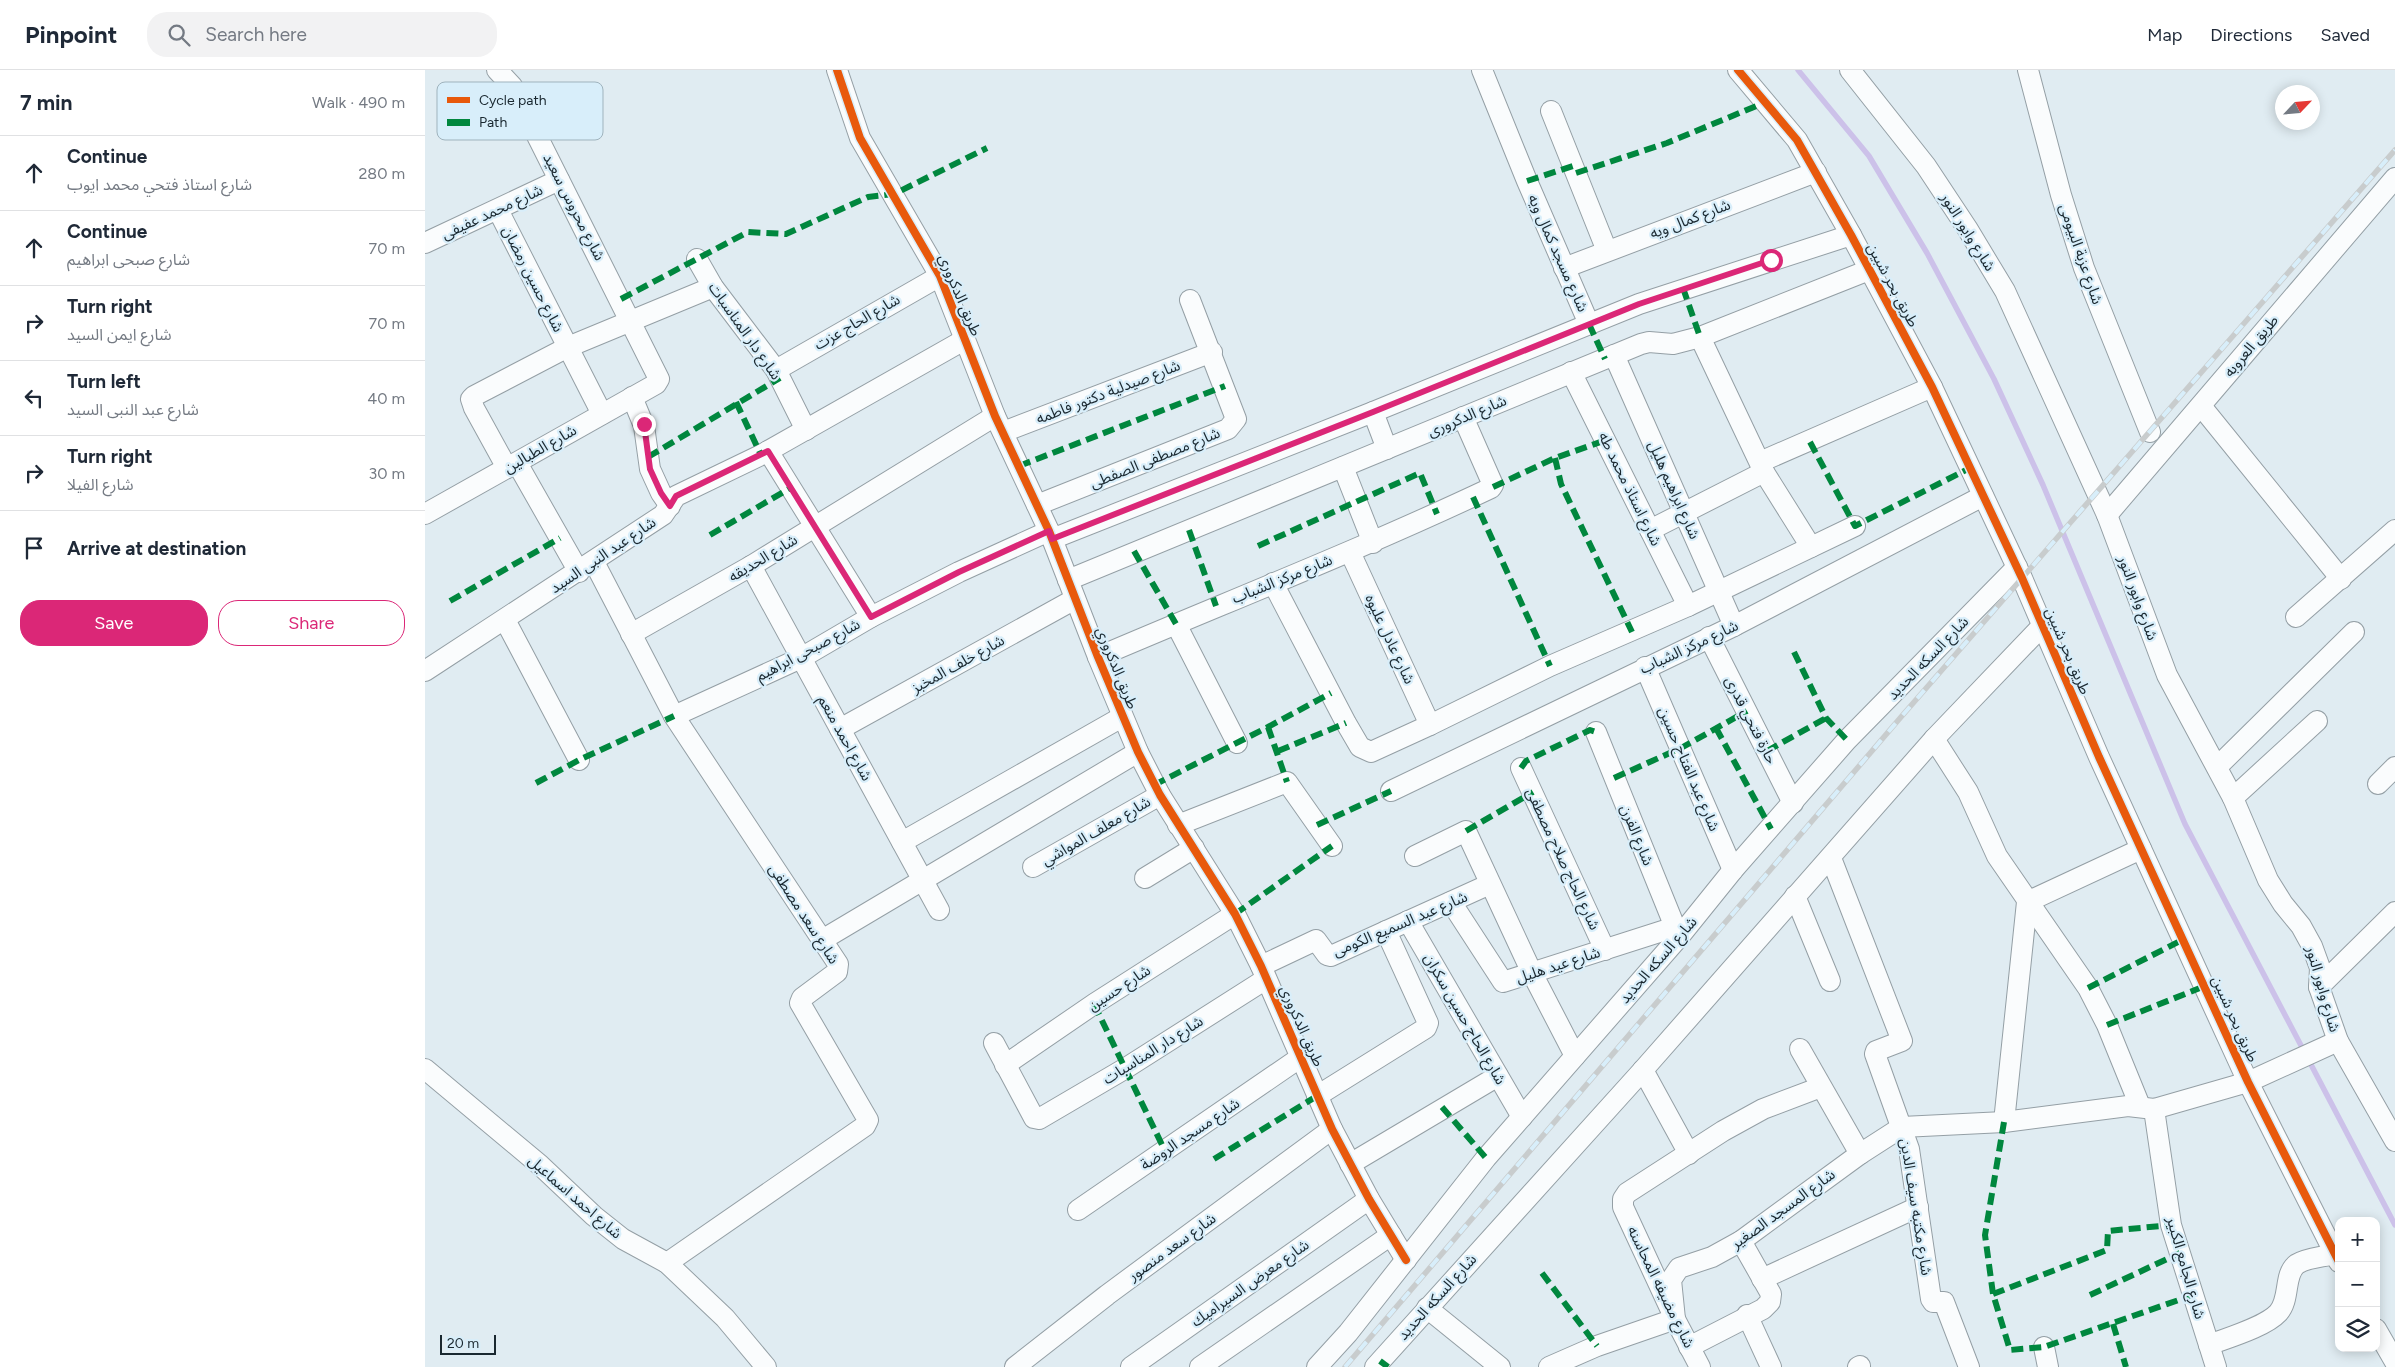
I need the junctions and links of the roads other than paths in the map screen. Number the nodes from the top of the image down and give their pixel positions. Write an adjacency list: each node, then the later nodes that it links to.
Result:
1 (497, 70): 7 (street, شارع محروس سعيد)
2 (837, 70): 20 (street, طريق الدكروري)
3 (1482, 70): 18 (street, شارع مسجد كمال ويه)
4 (1738, 70): 10 (street, طريق بحر شبين)
5 (1850, 70): 52 (street, شارع وابور النور)
6 (2028, 70): 41 (street, شارع عزبة البيومى)
7 (508, 82)
8 (1551, 111): 16 (street)
9 (539, 140): 12 (street, شارع محروس سعيد)
10 (1816, 172): 14 (street, طريق بحر شبين); 16 (street, شارع كمال ويه)
11 (2395, 178): 35 (street, طريق العروبه)
12 (559, 180): 13 (street, شارع محمد عفيفى); 23 (street, شارع محروس سعيد)
13 (498, 210): 15 (street, شارع محمد عفيفى); 27 (street, شارع حسين رمضان)
14 (1851, 235): 19 (street, طريق بحر شبين); 24 (street, شارع صبحى ابراهيم)
15 (425, 243)
16 (1607, 251): 18 (street, شارع كمال ويه)
17 (697, 259): 21 (street, شارع دار المناسبات)
18 (1564, 268): 24 (street, شارع مسجد كمال ويه)
19 (1869, 270): 25 (street, شارع الدكرورى); 33 (street, طريق بحر شبين)
20 (940, 276): 26 (street, طريق الدكروري); 30 (street, شارع الحاج عزت)
21 (713, 287): 23 (street); 30 (street, شارع دار المناسبات)
22 (1190, 300): 28 (street)
23 (632, 321): 27 (street); 32 (street, شارع محروس سعيد)
24 (1589, 324): 36 (street, شارع صبحى ابراهيم)
25 (1700, 338): 29 (street, شارع الدكرورى); 46 (street)
26 (964, 340): 39 (street, طريق الدكروري); 40 (street, شارع عبد النبى السيد)
27 (568, 347): 37 (street, شارع حسين رمضان); 44 (street, شارع سعد مصطفى)
28 (1212, 352): 39 (street, شارع صيدلية دكتور فاطمه); 48 (street, شارع مصطفى الصفطى)
29 (1614, 355): 31 (street, شارع الدكرورى); 50 (street, شارع ابراهيم هليل)
30 (776, 370): 40 (street, شارع دار المناسبات)
31 (1571, 372): 38 (street, شارع الدكرورى); 55 (street, شارع استاذ محمد طه)
32 (656, 384): 34 (street, شارع الطبالين)
33 (1932, 388): 46 (street); 47 (street, طريق بحر شبين)
34 (632, 397): 37 (street, شارع الطبالين); 49 (street)
35 (2201, 406): 52 (street, طريق العروبه); 64 (street)
36 (1373, 412): 42 (street); 57 (street, شارع صبحى ابراهيم)
37 (602, 414): 44 (street, شارع الطبالين)
38 (1463, 417): 42 (street, شارع الدكرورى); 58 (street, شارع مركز الشباب)
39 (999, 424): 48 (street, طريق الدكروري); 53 (street, شارع الحديقه)
40 (806, 430): 43 (street, شارع عبد النبى السيد)
41 (2150, 432)
42 (1387, 449): 45 (street, شارع الدكرورى)
43 (768, 451): 49 (street, شارع عبد النبى السيد); 53 (street)
44 (512, 466): 51 (street, شارع الطبالين); 62 (street, شارع سعد مصطفى)
45 (1343, 467): 58 (street); 65 (street, شارع الدكرورى)
46 (1762, 467): 50 (street); 59 (street)
47 (1983, 496): 63 (street, طريق بحر شبين); 74 (street, شارع مركز الشباب)
48 (1037, 505): 57 (street, طريق الدكروري)
49 (670, 506): 62 (street, شارع عبد النبى السيد)
50 (1684, 513): 55 (street); 67 (street, شارع ابراهيم هليل)
51 (425, 514)
52 (2107, 515): 95 (street, شارع وابور النور)
53 (816, 526): 61 (street, شارع الحديقه); 70 (street)
54 (1855, 526): 59 (street)
55 (1650, 530): 69 (street, شارع استاذ محمد طه)
56 (2395, 530): 64 (street)
57 (1051, 535): 65 (street, طريق الدكروري); 70 (street, شارع صبحى ابراهيم)
58 (1373, 543): 60 (street, شارع مركز الشباب)
59 (1811, 547): 67 (street)
60 (1350, 552): 66 (street, شارع مركز الشباب); 86 (street, شارع عادل عليوه)
61 (751, 566): 77 (street, شارع الحديقه); 80 (street, شارع احمد منعم)
62 (587, 567): 72 (street, شارع عبد النبى السيد); 77 (street, شارع سعد مصطفى)
63 (2017, 567): 75 (street, طريق بحر شبين); 100 (street, شارع السكه الحديد)
64 (2341, 579): 71 (street)
65 (1068, 580): 68 (street, طريق الدكروري)
66 (1273, 583): 73 (street, شارع مركز الشباب); 86 (street)
67 (1719, 591): 69 (street); 74 (street, شارع ابراهيم هليل)
68 (1075, 599): 79 (street, طريق الدكروري); 87 (street, شارع خلف المخبز)
69 (1687, 606): 86 (street)
70 (871, 617): 80 (street, شارع صبحى ابراهيم)
71 (2296, 617)
72 (505, 620): 82 (street, شارع عبد النبى السيد); 92 (street)
73 (1176, 624): 79 (street, شارع مركز الشباب); 90 (street)
74 (1734, 626): 78 (street, شارع مركز الشباب)
75 (2042, 626): 89 (street, شارع السكه الحديد); 105 (street, طريق بحر شبين)
76 (2354, 632): 95 (street)
77 (631, 634): 83 (street, شارع سعد مصطفى)
78 (1709, 637): 81 (street, شارع مركز الشباب); 100 (street, حارة فتحي قدرى)
79 (1098, 657): 84 (street, طريق الدكروري)
80 (801, 658): 83 (street, شارع صبحى ابراهيم); 87 (street, شارع احمد منعم)
81 (1645, 667): 97 (street, شارع مركز الشباب); 109 (street, شارع عبد الفتاح حسين)
82 (425, 671)
83 (674, 716): 122 (street, شارع سعد مصطفى)
84 (1122, 717): 91 (street, طريق الدكروري); 102 (street)
85 (2317, 721): 99 (street)
86 (1430, 726)
87 (840, 729): 102 (street, شارع احمد منعم)
88 (1596, 732): 121 (street, شارع الفرن)
89 (1934, 739): 107 (street, شارع السكه الحديد); 115 (street, شارع الجامع الكبير)
90 (1237, 743)
91 (1138, 752): 98 (street, طريق الدكروري); 110 (street)
92 (579, 760)
93 (2395, 767): 96 (street)
94 (1521, 768): 123 (street, شارع الحاج صلاح مصطفى)
95 (2217, 768): 99 (street, شارع وابور النور)
96 (2378, 784)
97 (1391, 791)
98 (1160, 795): 101 (street, طريق الدكروري); 108 (street, شارع معلف المواشي)
99 (2233, 798): 127 (street, شارع وابور النور)
100 (1793, 803): 109 (street, شارع السكه الحديد)
101 (1178, 825): 103 (street); 104 (street, طريق الدكروري)
102 (902, 842): 110 (street, شارع احمد منعم)
103 (1332, 846)
104 (1194, 848): 111 (street); 118 (street, طريق الدكروري)
105 (2141, 849): 115 (street); 137 (street, طريق بحر شبين)
106 (1415, 856): 112 (street)
107 (1831, 858): 113 (street, شارع السكه الحديد); 143 (street, شارع مكتبه سيف الدين)
108 (1033, 867)
109 (1733, 870): 121 (street, شارع السكه الحديد)
110 (922, 878): 116 (street, شارع احمد منعم); 122 (street)
111 (1145, 878)
112 (1490, 884): 114 (street, شارع عبد السميع الكومى); 125 (street)
113 (1795, 896): 126 (street); 135 (street, شارع السكه الحديد)
114 (1451, 902): 119 (street, شارع عبد السميع الكومى); 125 (street, شارع عيد هليل)
115 (2027, 902): 140 (street, شارع الجامع الكبير); 142 (street)
116 (939, 910)
117 (2395, 912): 127 (street)
118 (1235, 914): 124 (street, طريق الدكروري); 133 (street, شارع حسين)
119 (1408, 921): 120 (street, شارع عبد السميع الكومى); 136 (street, شارع الحاج حسين سكران)
120 (1386, 931): 124 (street, شارع عبد السميع الكومى); 139 (street)
121 (1677, 932): 123 (street, شارع عيد هليل); 131 (street, شارع السكه الحديد)
122 (822, 940): 157 (street, شارع سعد مصطفى)
123 (1605, 950): 125 (street, شارع عيد هليل)
124 (1264, 972): 132 (street, طريق الدكروري); 133 (street, شارع دار المناسبات)
125 (1532, 973): 131 (street)
126 (1830, 981)
127 (2319, 987): 129 (street, شارع وابور النور)
128 (994, 1043): 133 (street)
129 (2331, 1044): 137 (street); 145 (street, شارع وابور النور)
130 (1800, 1049): 138 (street)
131 (1575, 1056): 141 (street, شارع السكه الحديد)
132 (1301, 1057): 139 (street, طريق الدكروري); 151 (street, شارع مسجد الروضة)
133 (1005, 1065)
134 (425, 1068): 157 (street, شارع احمد اسماعيل)
135 (1643, 1070): 146 (street); 159 (street, شارع السكه الحديد)
136 (1498, 1076): 141 (street, شارع الحاج حسين سكران); 148 (street)
137 (2248, 1082): 140 (street); 154 (street, طريق بحر شبين)
138 (1821, 1087): 146 (street); 147 (street)
139 (1317, 1096): 144 (street, طريق الدكروري)
140 (2147, 1108): 142 (street); 163 (street, شارع الجامع الكبير)
141 (1522, 1117): 156 (street, شارع السكه الحديد)
142 (2004, 1122): 143 (street)
143 (1902, 1127): 147 (street, شارع المسجد الصغير); 150 (street, شارع مكتبه سيف الدين)
144 (1332, 1129): 148 (street, طريق الدكروري); 168 (street, شارع سعد منصور)
145 (2395, 1141)
146 (1689, 1154): 161 (street, شارع مضيفه المحاسنه)
147 (1860, 1154): 153 (street, شارع المسجد الصغير)
148 (1349, 1164): 149 (street, طريق الدكروري)
149 (1369, 1199): 152 (street, طريق الدكروري); 169 (street, شارع معرض السيراميك)
150 (1918, 1206): 158 (street); 177 (street, شارع مكتبه سيف الدين)
151 (1078, 1210)
152 (1391, 1235): 156 (street, طريق الدكروري); 170 (street)
153 (1741, 1241): 158 (street); 161 (street, شارع المسجد الصغير)
154 (2335, 1256)
155 (2335, 1258): 163 (street)
156 (1406, 1260): 171 (street, شارع السكه الحديد)
157 (667, 1263): 167 (street, شارع احمد اسماعيل)
158 (1762, 1280): 160 (street)
159 (1427, 1308): 172 (street, شارع السكه الحديد); 173 (street)
160 (1747, 1316): 164 (street); 176 (street)
161 (1675, 1319): 164 (street, شارع مضيفه المحاسنه); 174 (street)
162 (2380, 1336): 166 (street)
163 (2209, 1345): 179 (street, شارع الجامع الكبير)
164 (1689, 1347): 175 (street, شارع مضيفه المحاسنه)
165 (2044, 1347): 178 (street)
166 (2395, 1362)
167 (766, 1367)
168 (1015, 1367)
169 (1131, 1367)
170 (1200, 1367)
171 (1317, 1367)
172 (1375, 1367)
173 (1500, 1367)
174 (1549, 1367)
175 (1700, 1367)
176 (1771, 1367)
177 (1969, 1367)
178 (2048, 1367)
179 (2215, 1367)

